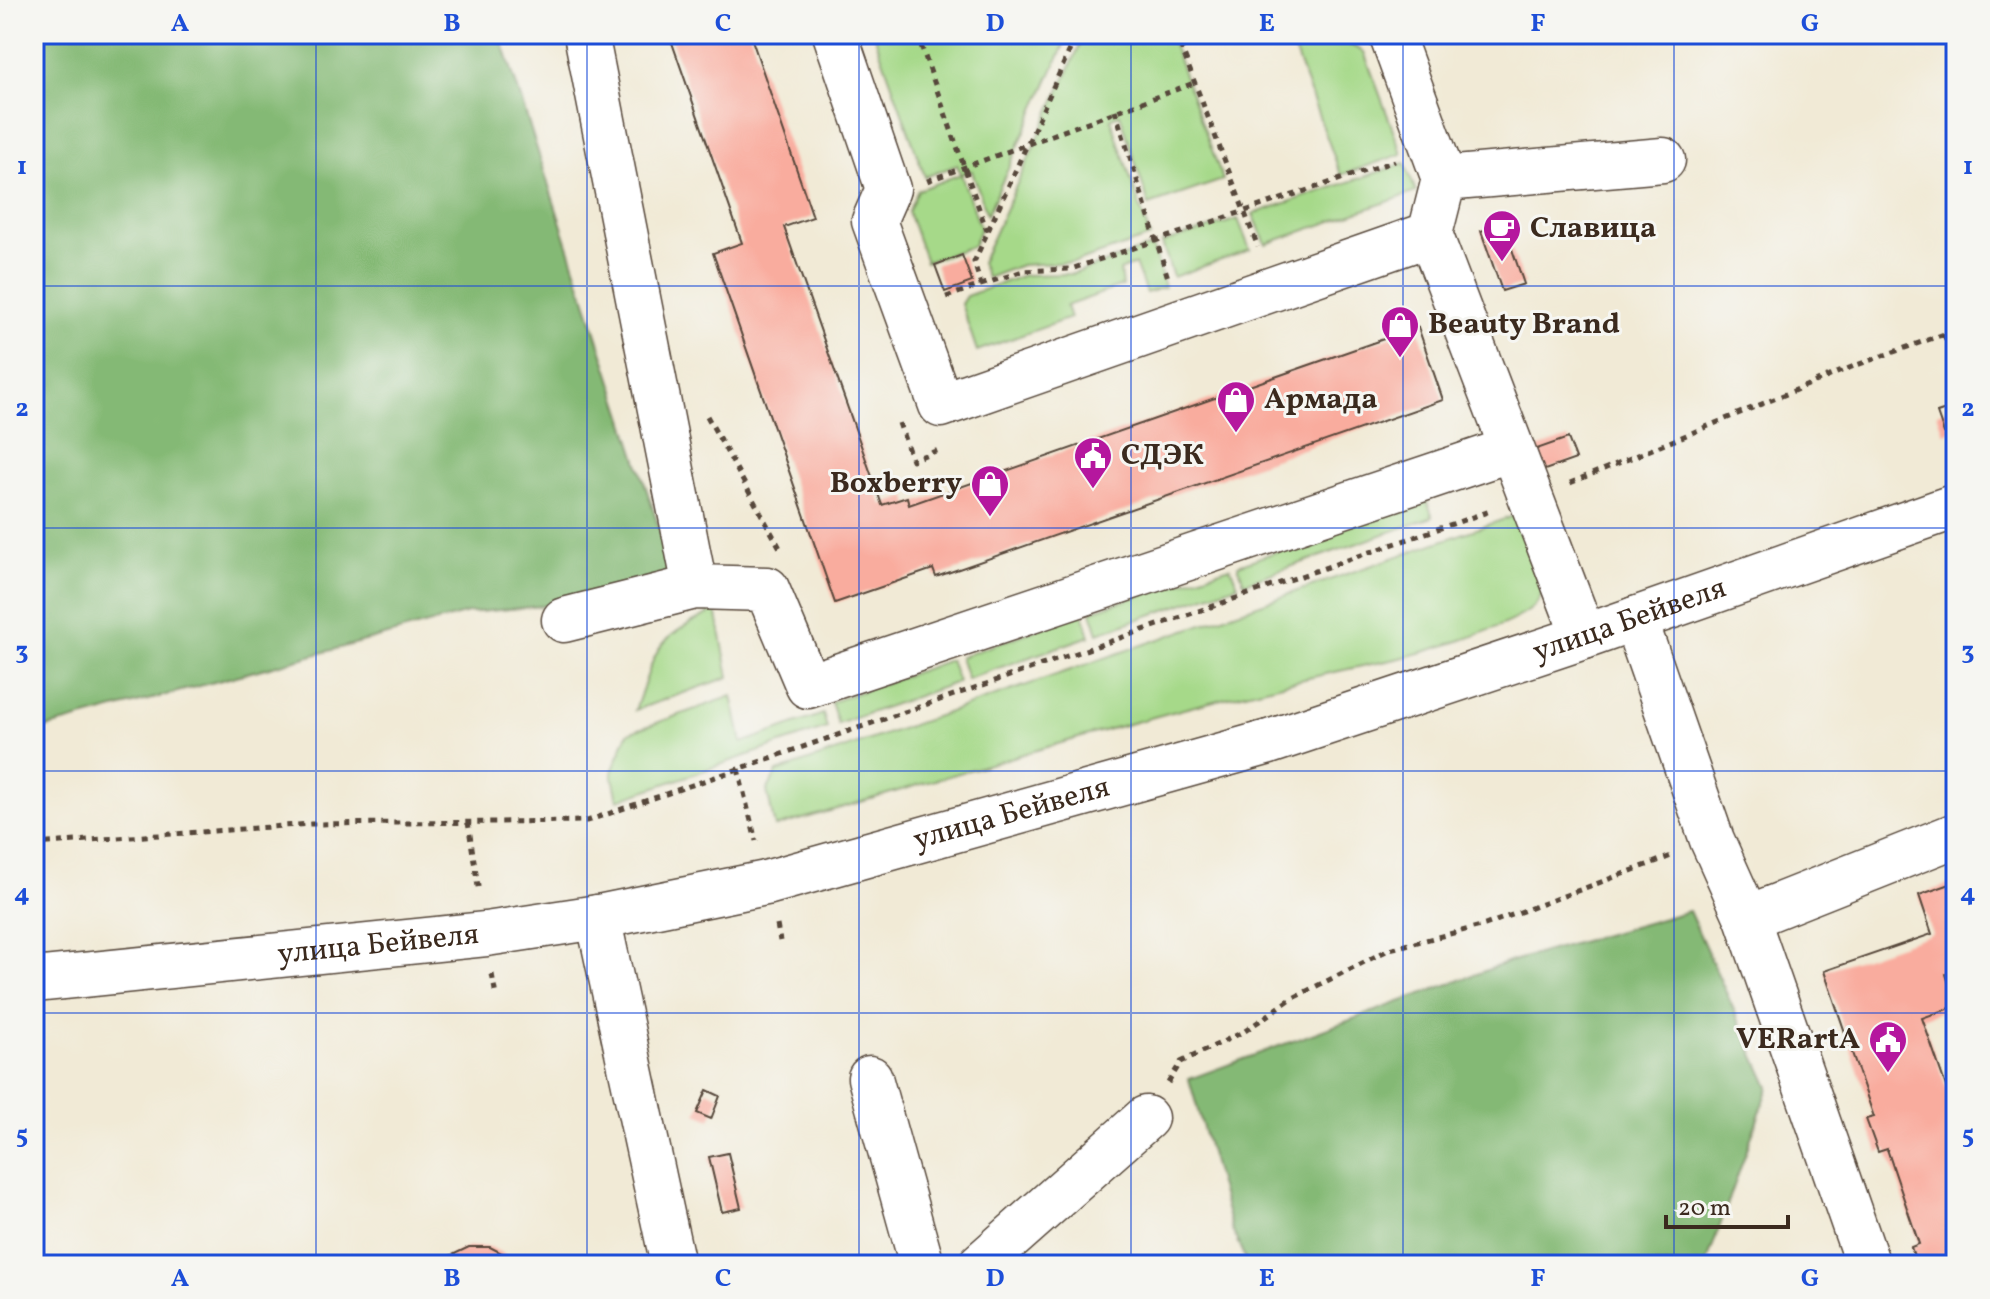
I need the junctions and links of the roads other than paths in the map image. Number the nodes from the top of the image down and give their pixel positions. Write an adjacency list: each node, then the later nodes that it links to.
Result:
1 (586, 34): 9 (main road)
2 (835, 34): 6 (main road)
3 (1391, 34): 5 (main road)
4 (1663, 160): 5 (main road)
5 (1428, 167): 6 (main road)
6 (1430, 234): 7 (main road)
7 (1512, 449): 9 (main road); 12 (main road)
8 (1956, 506): 10 (main road, улица Бейвеля)
9 (695, 587): 11 (main road)
10 (1635, 619): 12 (main road, улица Бейвеля); 15 (main road)
11 (564, 620)
12 (1584, 637): 14 (main road, улица Бейвеля)
13 (1956, 835): 15 (main road)
14 (598, 917): 16 (main road, улица Бейвеля); 19 (main road)
15 (1747, 918): 22 (main road)
16 (34, 980)
17 (870, 1078): 20 (main road)
18 (1146, 1118): 21 (main road)
19 (673, 1265)
20 (922, 1265)
21 (980, 1265)
22 (1868, 1265)

